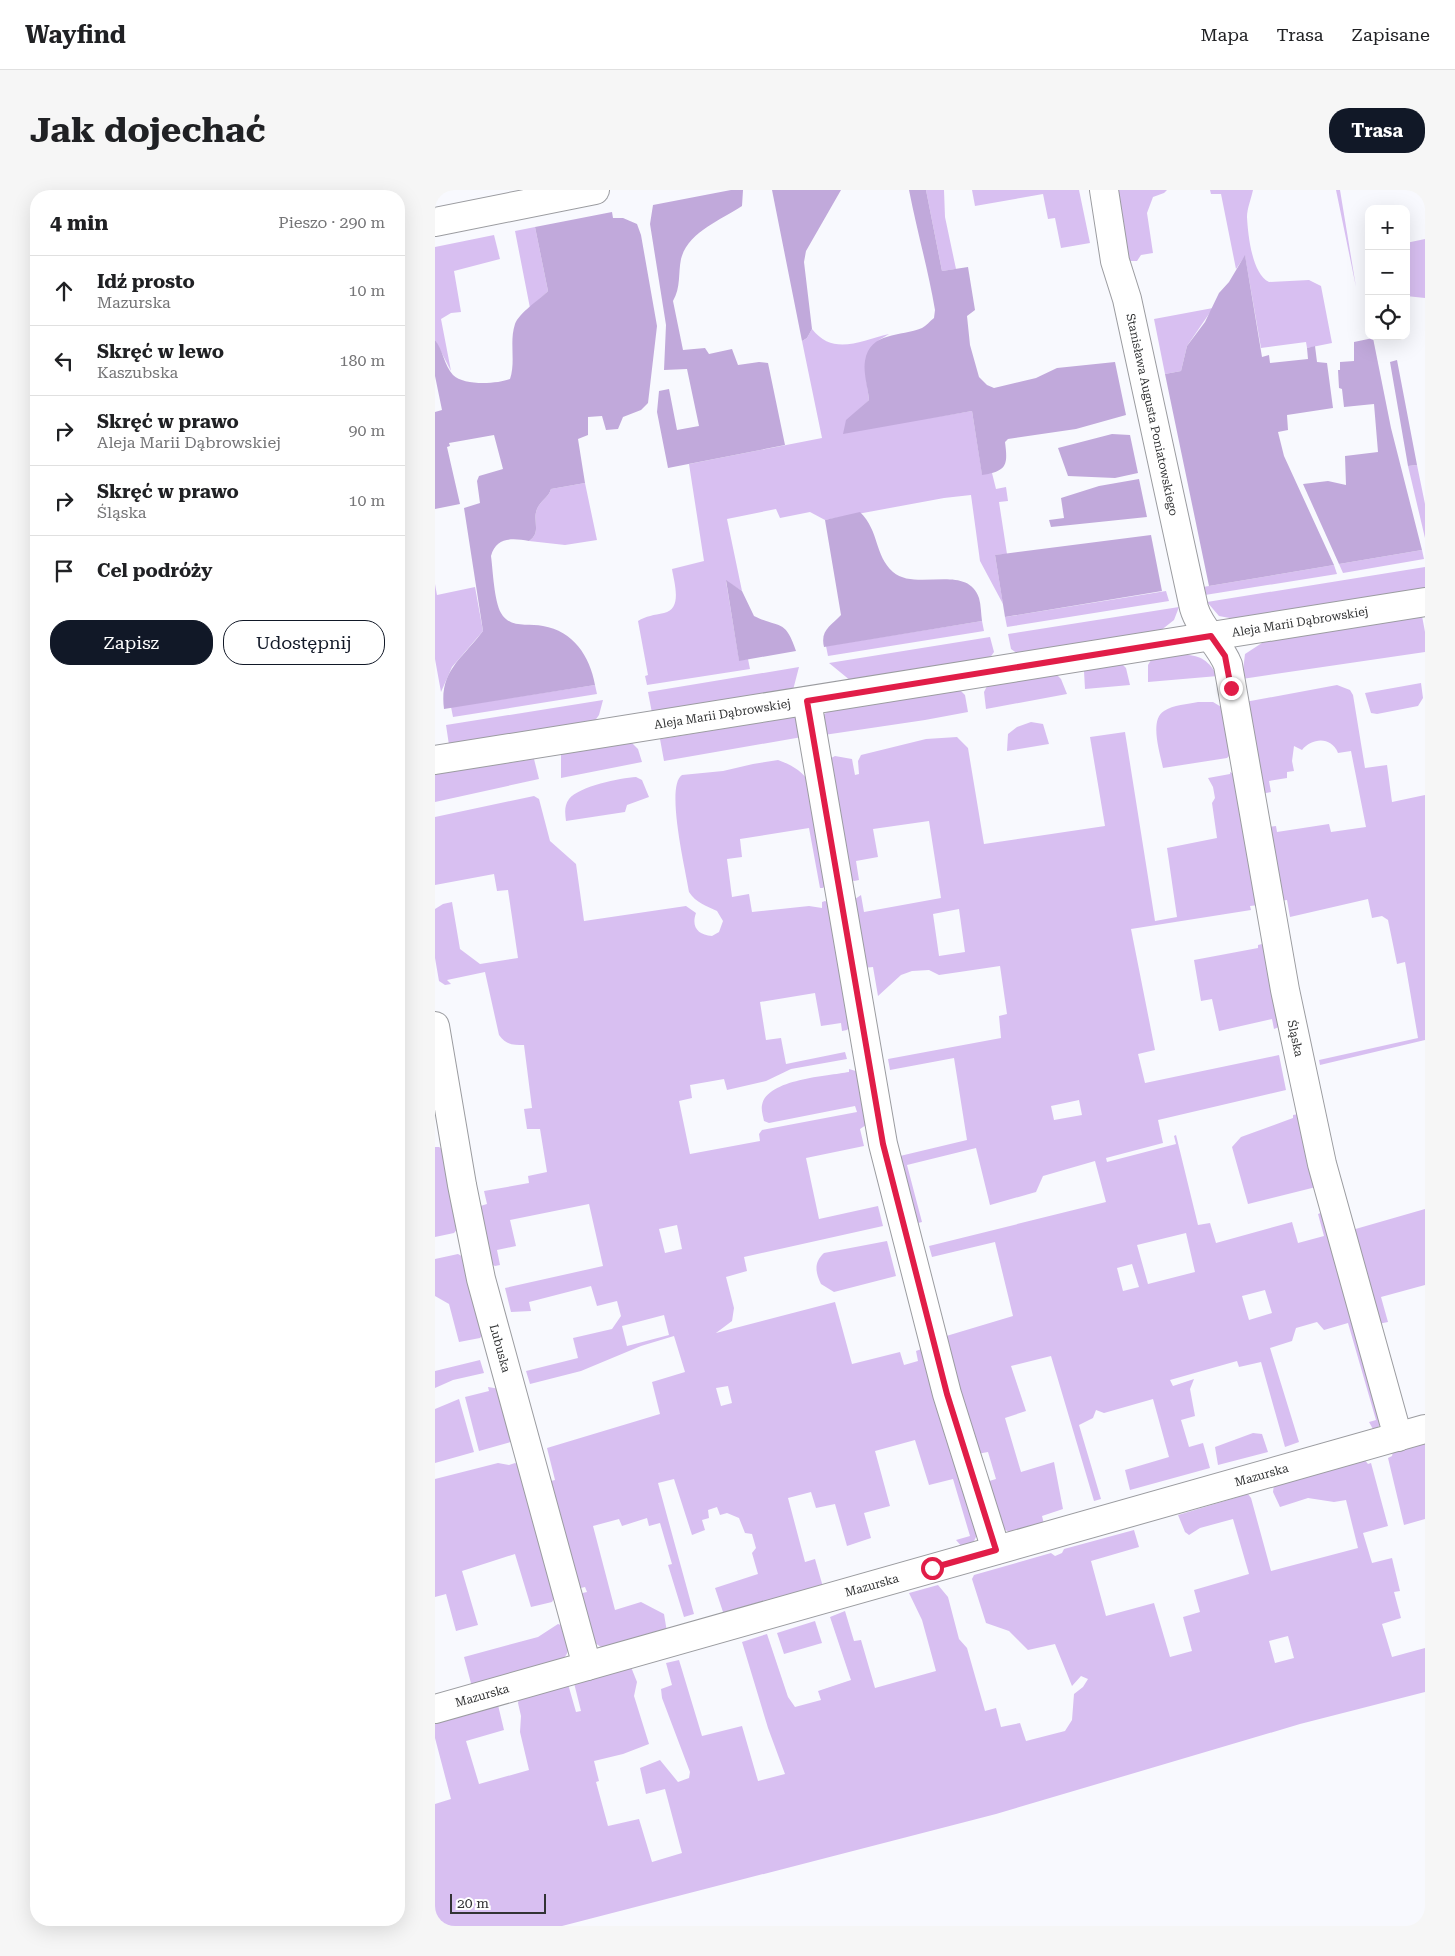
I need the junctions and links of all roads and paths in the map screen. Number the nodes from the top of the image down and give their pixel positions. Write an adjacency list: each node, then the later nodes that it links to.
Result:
1 (595, 190): 3 (street)
2 (1104, 190): 5 (street, Stanisława Augusta Poniatowskiego)
3 (435, 222)
4 (1425, 602): 5 (street, Aleja Marii Dąbrowskiej)
5 (1211, 636): 6 (street, Aleja Marii Dąbrowskiej); 10 (street, Śląska)
6 (807, 701): 7 (street, Aleja Marii Dąbrowskiej); 11 (street)
7 (435, 760)
8 (435, 1026): 12 (street, Lubuska)
9 (1425, 1429): 10 (street, Mazurska)
10 (1398, 1437): 11 (street, Mazurska)
11 (996, 1550): 12 (street, Mazurska)
12 (587, 1666): 13 (street, Mazurska)
13 (435, 1709)

